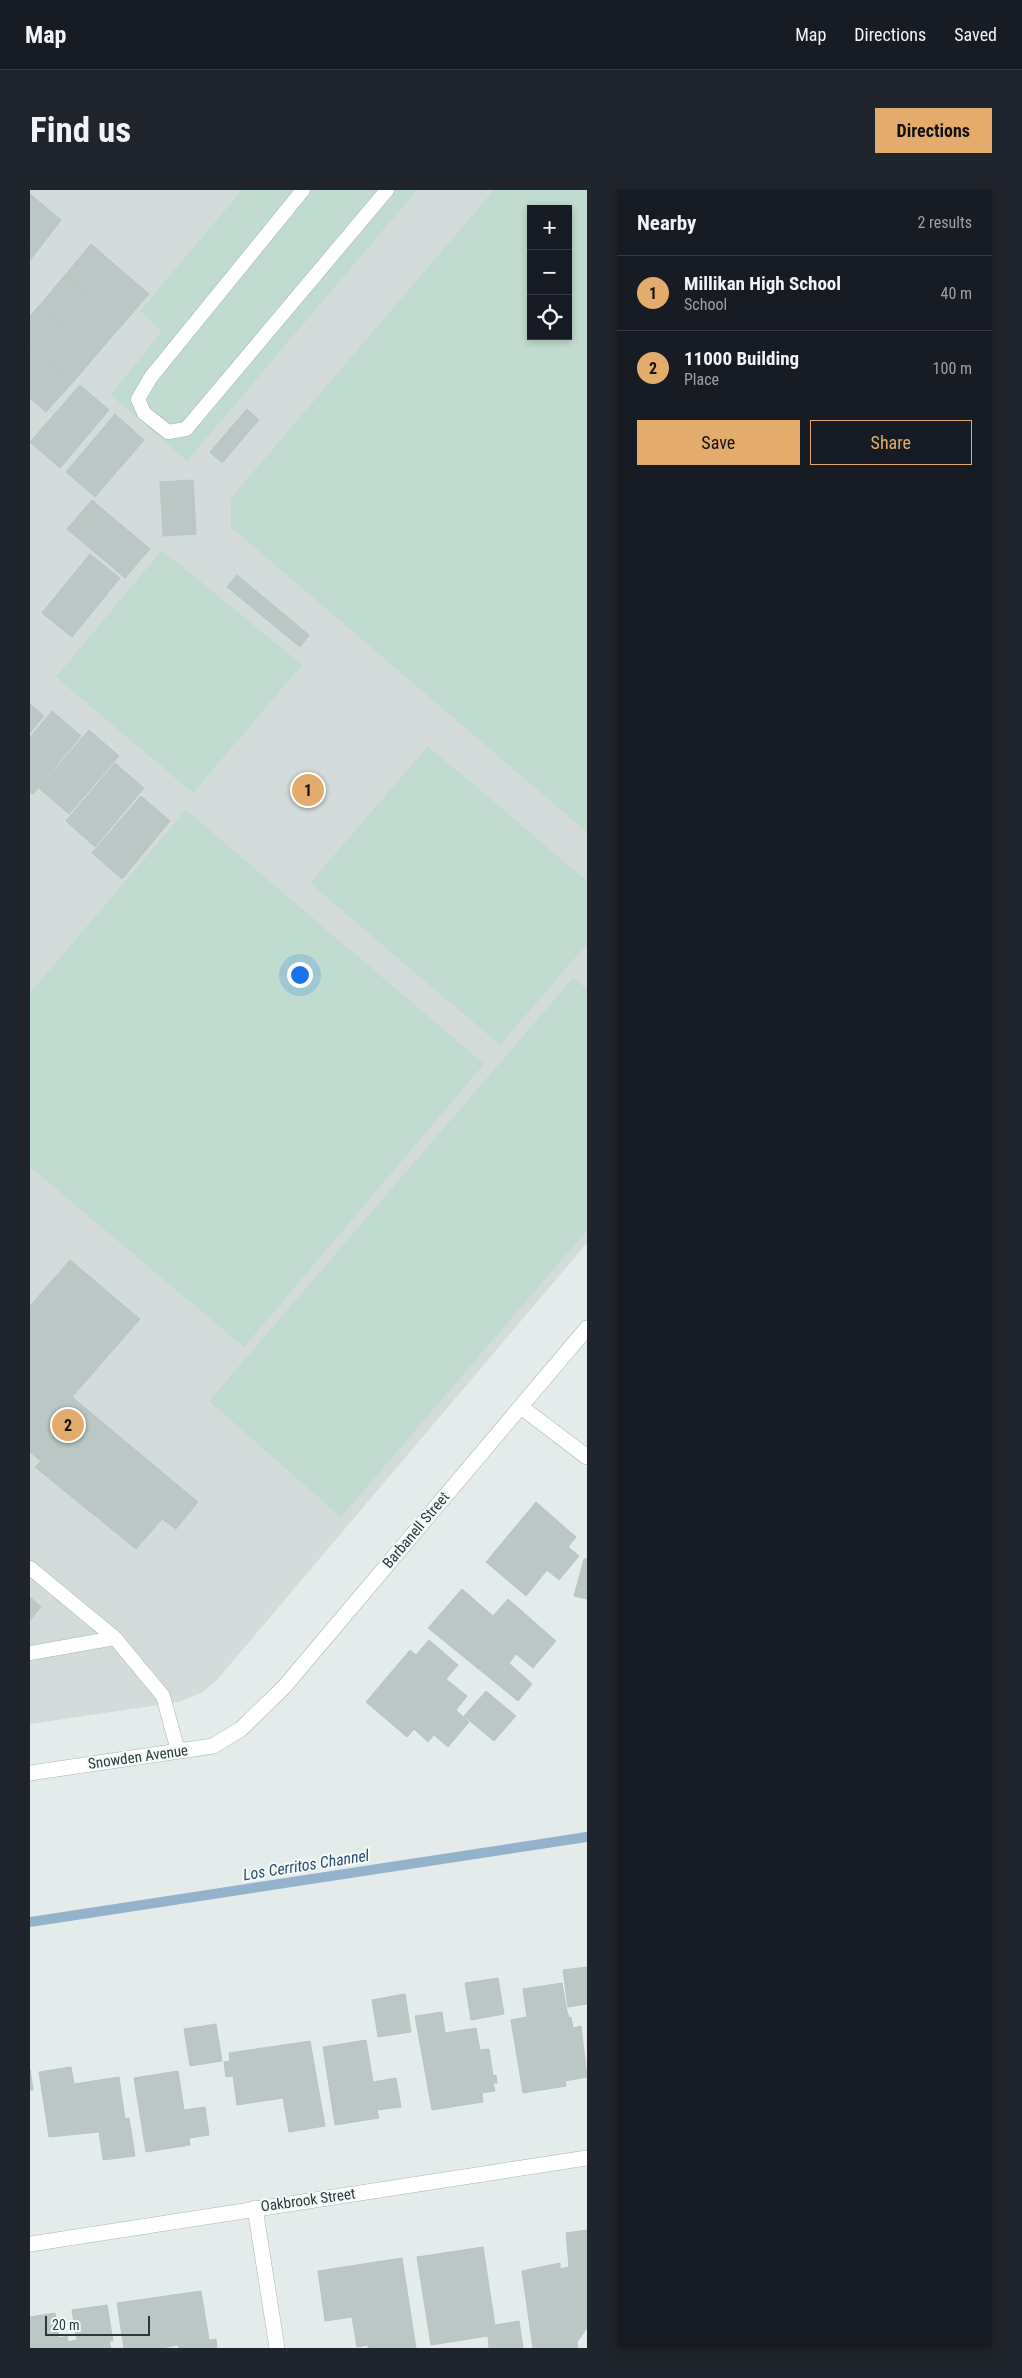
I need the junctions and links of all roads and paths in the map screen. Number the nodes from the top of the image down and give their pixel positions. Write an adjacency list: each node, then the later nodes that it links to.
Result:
1 (303, 190): 2 (lane)
2 (388, 190)
3 (587, 1328): 4 (street, Barbanell Street)
4 (521, 1407): 5 (street); 9 (street, Barbanell Street)
5 (587, 1457)
6 (30, 1568): 7 (lane)
7 (115, 1638): 8 (lane); 10 (lane)
8 (30, 1653)
9 (241, 1728): 10 (street, Snowden Avenue)
10 (178, 1751): 11 (street, Snowden Avenue)
11 (30, 1773)
12 (587, 2158): 13 (street, Oakbrook Street)
13 (255, 2208): 14 (street, Oakbrook Street); 15 (street)
14 (30, 2244)
15 (277, 2348)

